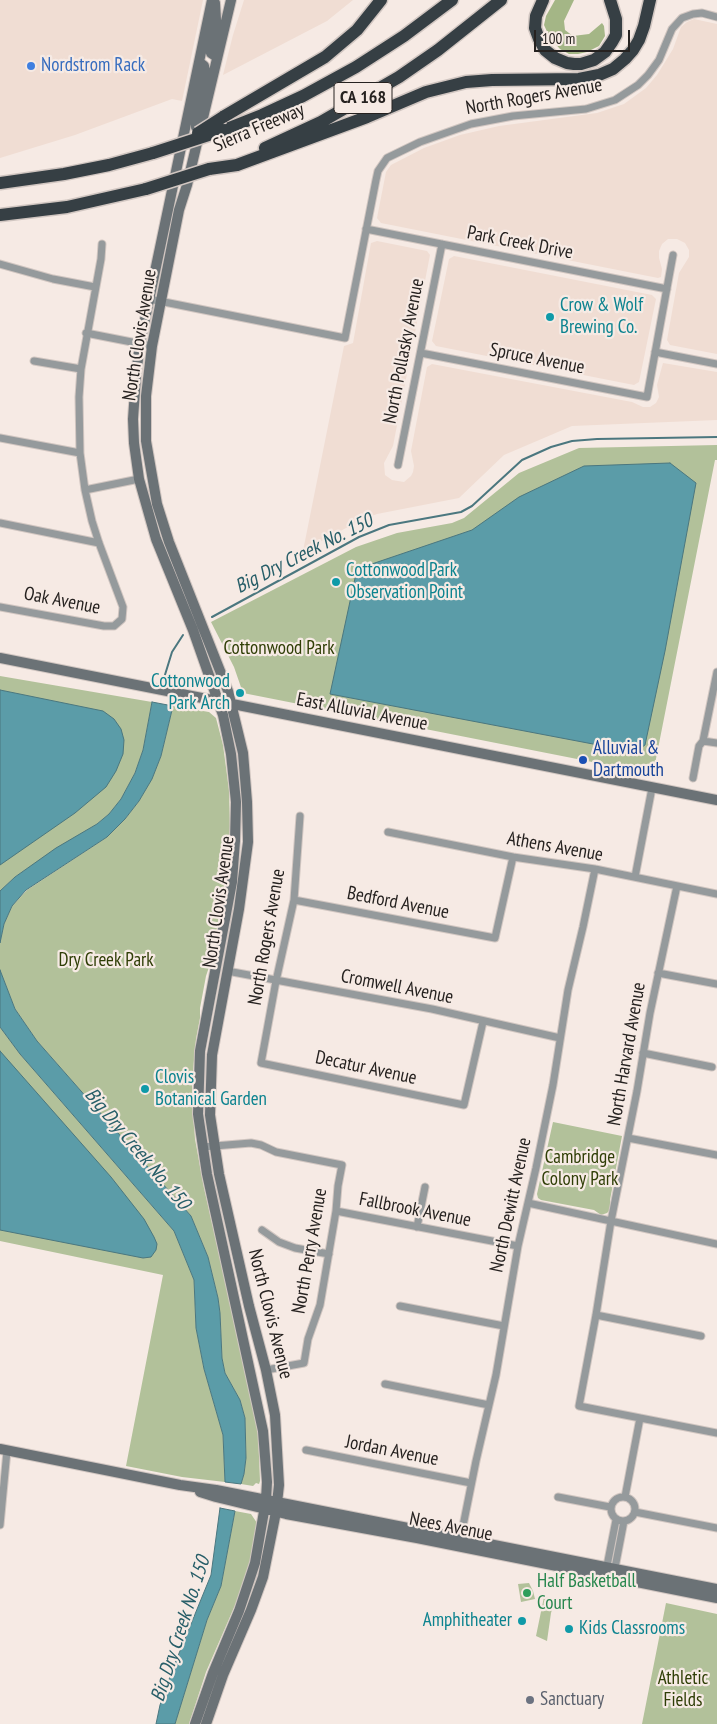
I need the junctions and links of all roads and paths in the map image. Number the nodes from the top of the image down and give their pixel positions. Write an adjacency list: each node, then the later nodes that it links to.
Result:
1 (214, 0): 12 (main road); 13 (main road, North Clovis Avenue)
2 (231, 0): 12 (main road, North Clovis Avenue)
3 (381, 0): 14 (highway)
4 (439, 0): 11 (highway)
5 (452, 0): 11 (highway, Sierra Freeway / CA 168)
6 (501, 0): 16 (highway, Sierra Freeway / CA 168)
7 (543, 0): 8 (highway)
8 (610, 0)
9 (650, 0): 16 (highway)
10 (717, 17): 19 (street, North Rogers Avenue)
11 (380, 52): 14 (highway, Sierra Freeway / CA 168)
12 (217, 57): 15 (main road, North Clovis Avenue)
13 (198, 62): 15 (main road); 26 (main road, North Clovis Avenue)
14 (224, 124): 17 (highway, Sierra Freeway / CA 168, bridge)
15 (197, 143): 27 (main road, North Clovis Avenue)
16 (210, 169): 18 (highway, Sierra Freeway / CA 168, bridge)
17 (0, 184)
18 (0, 215)
19 (366, 229): 21 (street, Park Creek Drive); 27 (street, North Rogers Avenue)
20 (102, 244): 24 (street)
21 (442, 244): 25 (street, Park Creek Drive); 32 (street, North Pollasky Avenue)
22 (674, 255): 25 (street)
23 (0, 264): 24 (street)
24 (95, 287): 28 (street)
25 (667, 289): 31 (street)
26 (150, 299): 27 (street); 29 (main road, North Clovis Avenue)
27 (161, 301): 30 (main road, North Clovis Avenue)
28 (86, 333): 29 (street); 35 (street)
29 (140, 343): 30 (street); 39 (main road, North Clovis Avenue)
30 (152, 346): 42 (main road, North Clovis Avenue)
31 (656, 352): 32 (street, Spruce Avenue); 34 (street)
32 (421, 353): 38 (street, North Pollasky Avenue)
33 (34, 361): 35 (street)
34 (717, 364)
35 (81, 369): 37 (street)
36 (0, 438): 37 (street)
37 (80, 453): 40 (street)
38 (398, 465)
39 (139, 479): 40 (street); 42 (main road); 47 (main road, North Clovis Avenue)
40 (85, 490): 43 (street)
41 (0, 523): 43 (street)
42 (169, 542): 48 (main road, North Clovis Avenue)
43 (99, 543): 44 (street, Oak Avenue)
44 (0, 607)
45 (0, 658): 47 (main road, East Alluvial Avenue)
46 (717, 672): 49 (street)
47 (219, 702): 48 (main road, East Alluvial Avenue); 59 (main road, North Clovis Avenue)
48 (232, 704): 52 (main road, East Alluvial Avenue); 63 (main road, North Clovis Avenue)
49 (704, 741): 50 (street); 51 (street)
50 (717, 744)
51 (693, 778)
52 (652, 788): 53 (main road, East Alluvial Avenue); 58 (street)
53 (717, 800)
54 (300, 816): 62 (street, North Rogers Avenue)
55 (388, 832): 56 (street, Athens Avenue)
56 (513, 856): 57 (street, Athens Avenue); 62 (street, Bedford Avenue)
57 (594, 869): 58 (street, Athens Avenue); 68 (street, North Dewitt Avenue)
58 (635, 877): 60 (street, Athens Avenue)
59 (232, 882): 63 (main road); 74 (main road, North Clovis Avenue)
60 (677, 886): 61 (street, Athens Avenue); 64 (street, North Harvard Avenue)
61 (717, 894)
62 (294, 900): 65 (street, North Rogers Avenue)
63 (227, 971): 65 (street, Cromwell Avenue); 73 (main road, North Clovis Avenue)
64 (658, 973): 66 (street); 69 (street, North Harvard Avenue)
65 (276, 981): 67 (street, Cromwell Avenue); 70 (street, North Rogers Avenue)
66 (717, 984)
67 (483, 1022): 68 (street, Cromwell Avenue); 70 (street, Decatur Avenue)
68 (560, 1038): 77 (street, North Dewitt Avenue)
69 (642, 1053): 71 (street); 72 (street, North Harvard Avenue)
70 (261, 1063)
71 (712, 1067)
72 (628, 1138): 75 (street); 79 (street, North Harvard Avenue)
73 (214, 1146): 74 (street); 78 (street, North Perry Avenue); 89 (main road, North Clovis Avenue)
74 (202, 1147): 99 (main road, North Clovis Avenue)
75 (717, 1154)
76 (425, 1187): 80 (street)
77 (528, 1203): 79 (street); 83 (street, North Dewitt Avenue)
78 (336, 1211): 80 (street, Fallbrook Avenue); 84 (street, North Perry Avenue)
79 (611, 1221): 82 (street); 86 (street, North Harvard Avenue)
80 (417, 1227): 83 (street, Fallbrook Avenue)
81 (262, 1230): 84 (street)
82 (717, 1244)
83 (518, 1246): 87 (street, North Dewitt Avenue)
84 (329, 1254): 89 (street, North Perry Avenue)
85 (400, 1306): 87 (street)
86 (596, 1315): 88 (street); 92 (street, North Harvard Avenue)
87 (504, 1326): 91 (street, North Dewitt Avenue)
88 (701, 1336)
89 (266, 1370): 100 (main road, North Clovis Avenue)
90 (385, 1384): 91 (street)
91 (489, 1405): 96 (street, North Dewitt Avenue)
92 (640, 1418): 93 (street); 98 (street)
93 (717, 1434)
94 (4, 1450): 99 (main road, Nees Avenue); 105 (street)
95 (306, 1450): 96 (street, Jordan Avenue)
96 (471, 1483): 107 (street, North Dewitt Avenue)
97 (558, 1497): 101 (street)
98 (625, 1497): 101 (street); 102 (street)
99 (266, 1504): 100 (main road, Nees Avenue); 111 (main road, North Clovis Avenue)
100 (277, 1507): 107 (main road, Nees Avenue); 112 (main road, North Clovis Avenue)
101 (610, 1507): 103 (street)
102 (634, 1512): 104 (street); 106 (street)
103 (616, 1520): 104 (street); 108 (street)
104 (624, 1521): 108 (street)
105 (0, 1524)
106 (717, 1528)
107 (460, 1542): 108 (main road, Nees Avenue)
108 (610, 1573): 109 (main road, Nees Avenue); 110 (main road, Nees Avenue)
109 (717, 1589)
110 (717, 1598)
111 (195, 1724)
112 (206, 1724)

